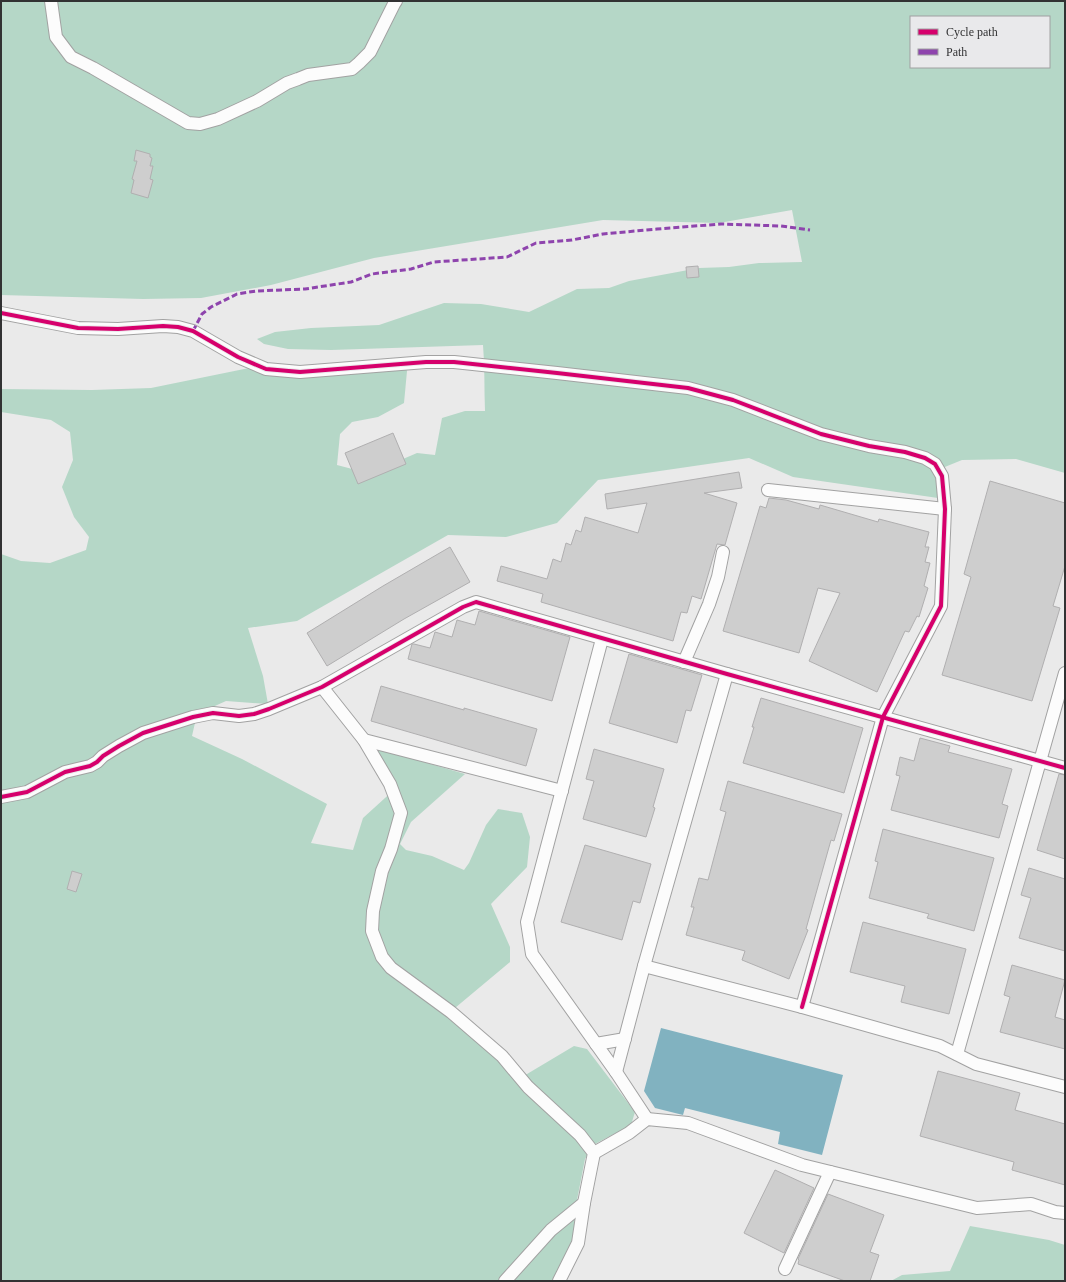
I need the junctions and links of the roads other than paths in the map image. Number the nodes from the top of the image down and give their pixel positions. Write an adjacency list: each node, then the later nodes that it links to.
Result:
1 (51, 1): 2 (street)
2 (396, 1)
3 (1, 313): 5 (street)
4 (768, 490): 5 (street)
5 (944, 509): 12 (street)
6 (723, 552): 8 (street)
7 (602, 639): 8 (street); 11 (street); 16 (street)
8 (684, 662): 10 (street)
9 (1065, 673): 14 (street)
10 (727, 674): 12 (street); 18 (street)
11 (322, 687): 13 (street); 17 (street)
12 (883, 717): 14 (street); 19 (street)
13 (364, 740): 16 (street); 26 (street)
14 (1040, 761): 15 (street); 22 (street)
15 (1065, 768)
16 (562, 791): 21 (street)
17 (1, 797)
18 (644, 966): 19 (street); 20 (street)
19 (802, 1006): 22 (street)
20 (625, 1039): 21 (street); 23 (street)
21 (596, 1044): 23 (street)
22 (957, 1054): 24 (street)
23 (616, 1072): 25 (street)
24 (1065, 1087)
25 (647, 1118): 26 (street); 27 (street)
26 (594, 1153): 28 (street)
27 (830, 1172): 29 (street); 30 (street)
28 (584, 1203): 31 (street); 32 (street)
29 (1065, 1213)
30 (785, 1270)
31 (505, 1281)
32 (559, 1281)

